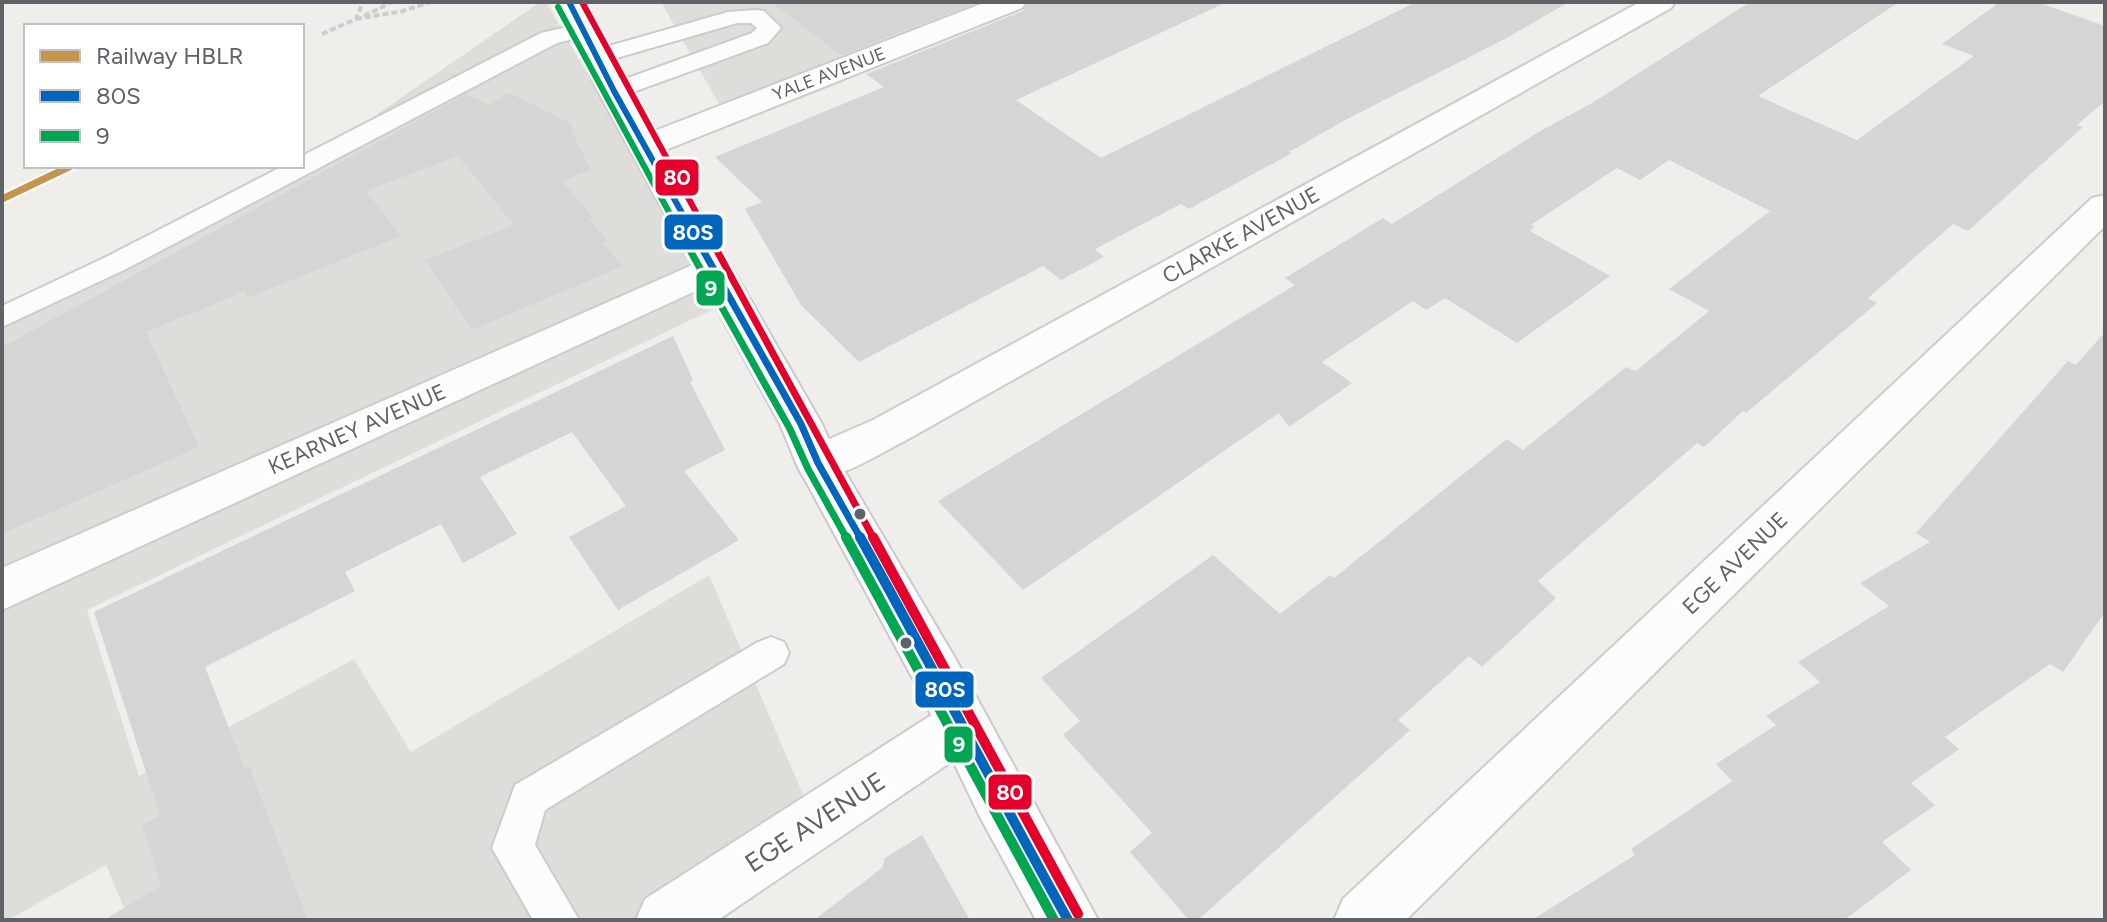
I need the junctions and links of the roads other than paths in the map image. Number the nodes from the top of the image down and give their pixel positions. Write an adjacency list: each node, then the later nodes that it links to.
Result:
1 (1012, 2): 5 (street, YALE AVENUE)
2 (1661, 2): 11 (street, CLARKE AVENUE)
3 (582, 30): 4 (street); 4 (lane); 6 (lane)
4 (614, 91): 5 (street)
5 (646, 146): 9 (street)
6 (304, 165)
7 (299, 168): 10 (lane)
8 (2105, 206): 18 (street, EGE AVENUE)
9 (713, 268): 11 (street); 12 (street, KEARNEY AVENUE)
10 (2, 317)
11 (818, 463): 14 (street)
12 (2, 590)
13 (771, 653): 15 (lane)
14 (963, 724): 16 (street, EGE AVENUE); 17 (street)
15 (557, 920)
16 (666, 920)
17 (1068, 920)
18 (1364, 920)

